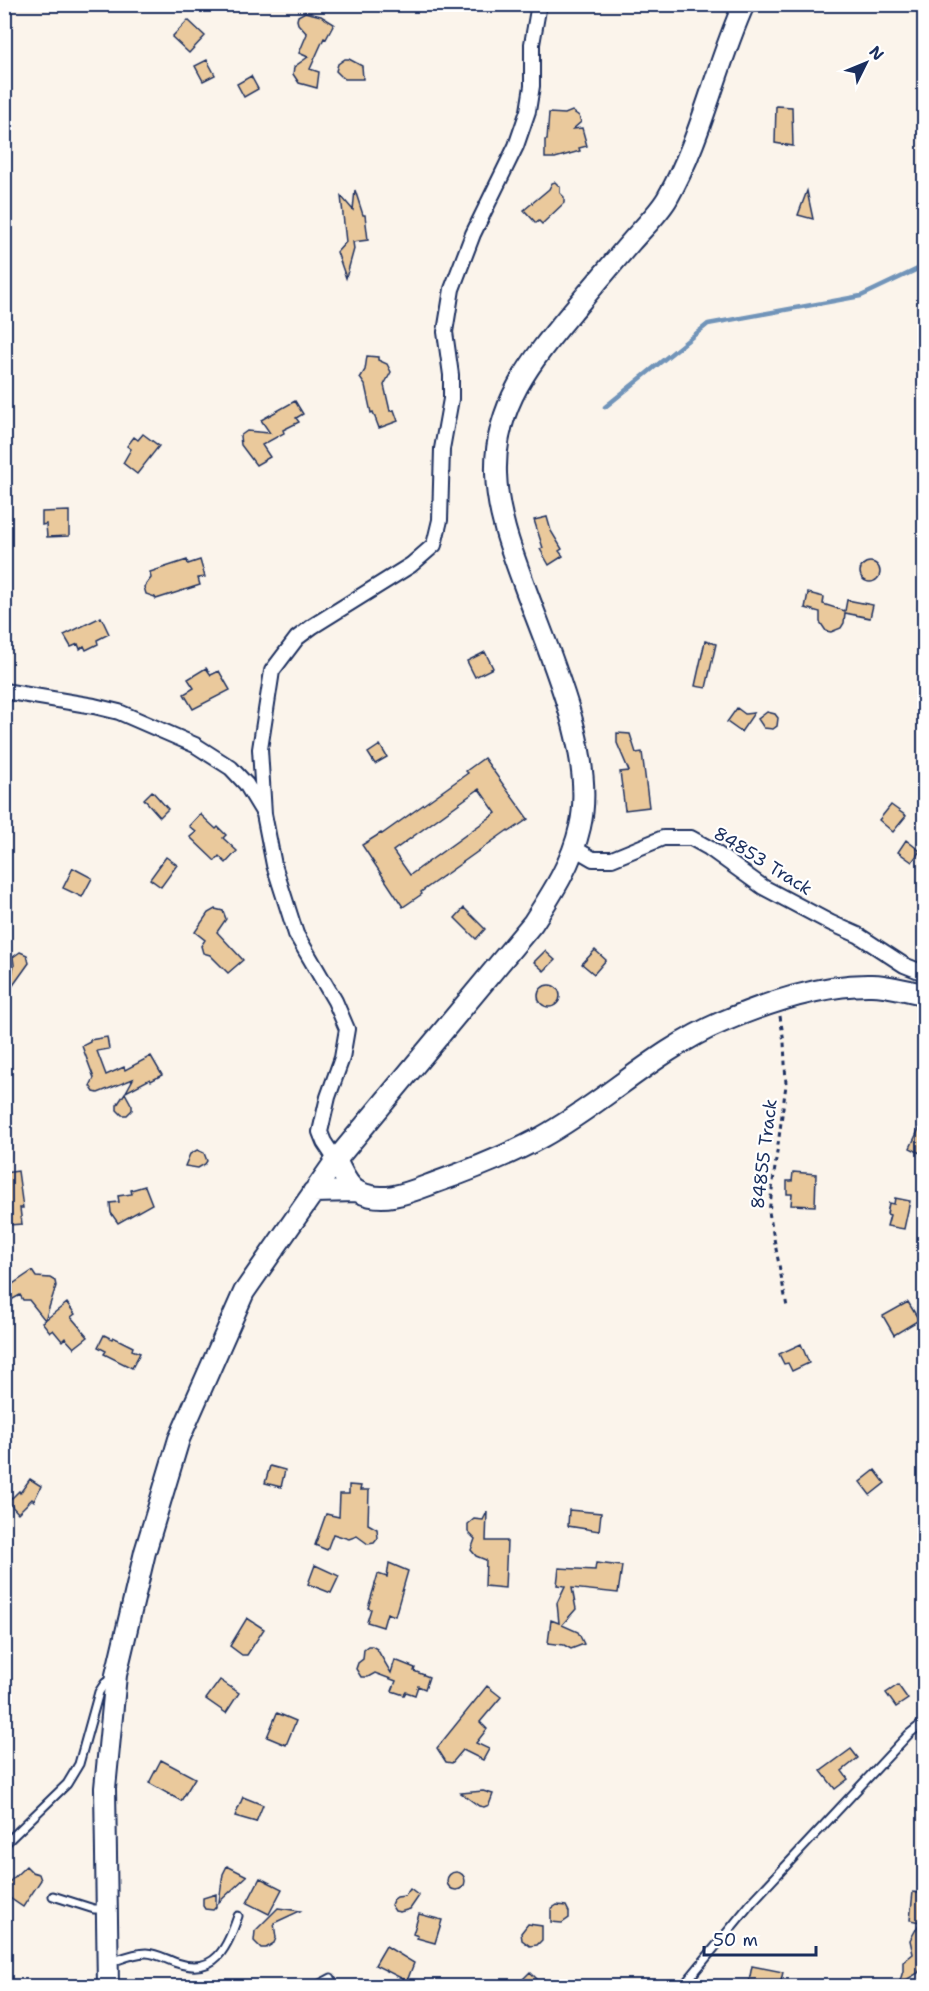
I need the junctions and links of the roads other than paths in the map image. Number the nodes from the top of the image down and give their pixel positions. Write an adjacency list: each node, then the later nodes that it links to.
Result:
1 (539, 4): 4 (street)
2 (744, 4): 5 (street)
3 (4, 691): 4 (street)
4 (264, 814): 8 (street)
5 (574, 848): 6 (street, 84853 Track); 8 (street)
6 (924, 973)
7 (924, 994): 9 (street)
8 (336, 1160): 9 (street); 10 (street)
9 (357, 1191): 10 (street)
10 (313, 1192): 11 (street)
11 (116, 1675): 13 (lane); 15 (street)
12 (924, 1722): 21 (lane)
13 (4, 1845)
14 (53, 1896): 15 (lane)
15 (106, 1909): 17 (street)
16 (238, 1916): 17 (lane)
17 (107, 1964): 19 (street)
18 (331, 1978): 20 (lane)
19 (108, 1986)
20 (316, 1986)
21 (683, 1986)

